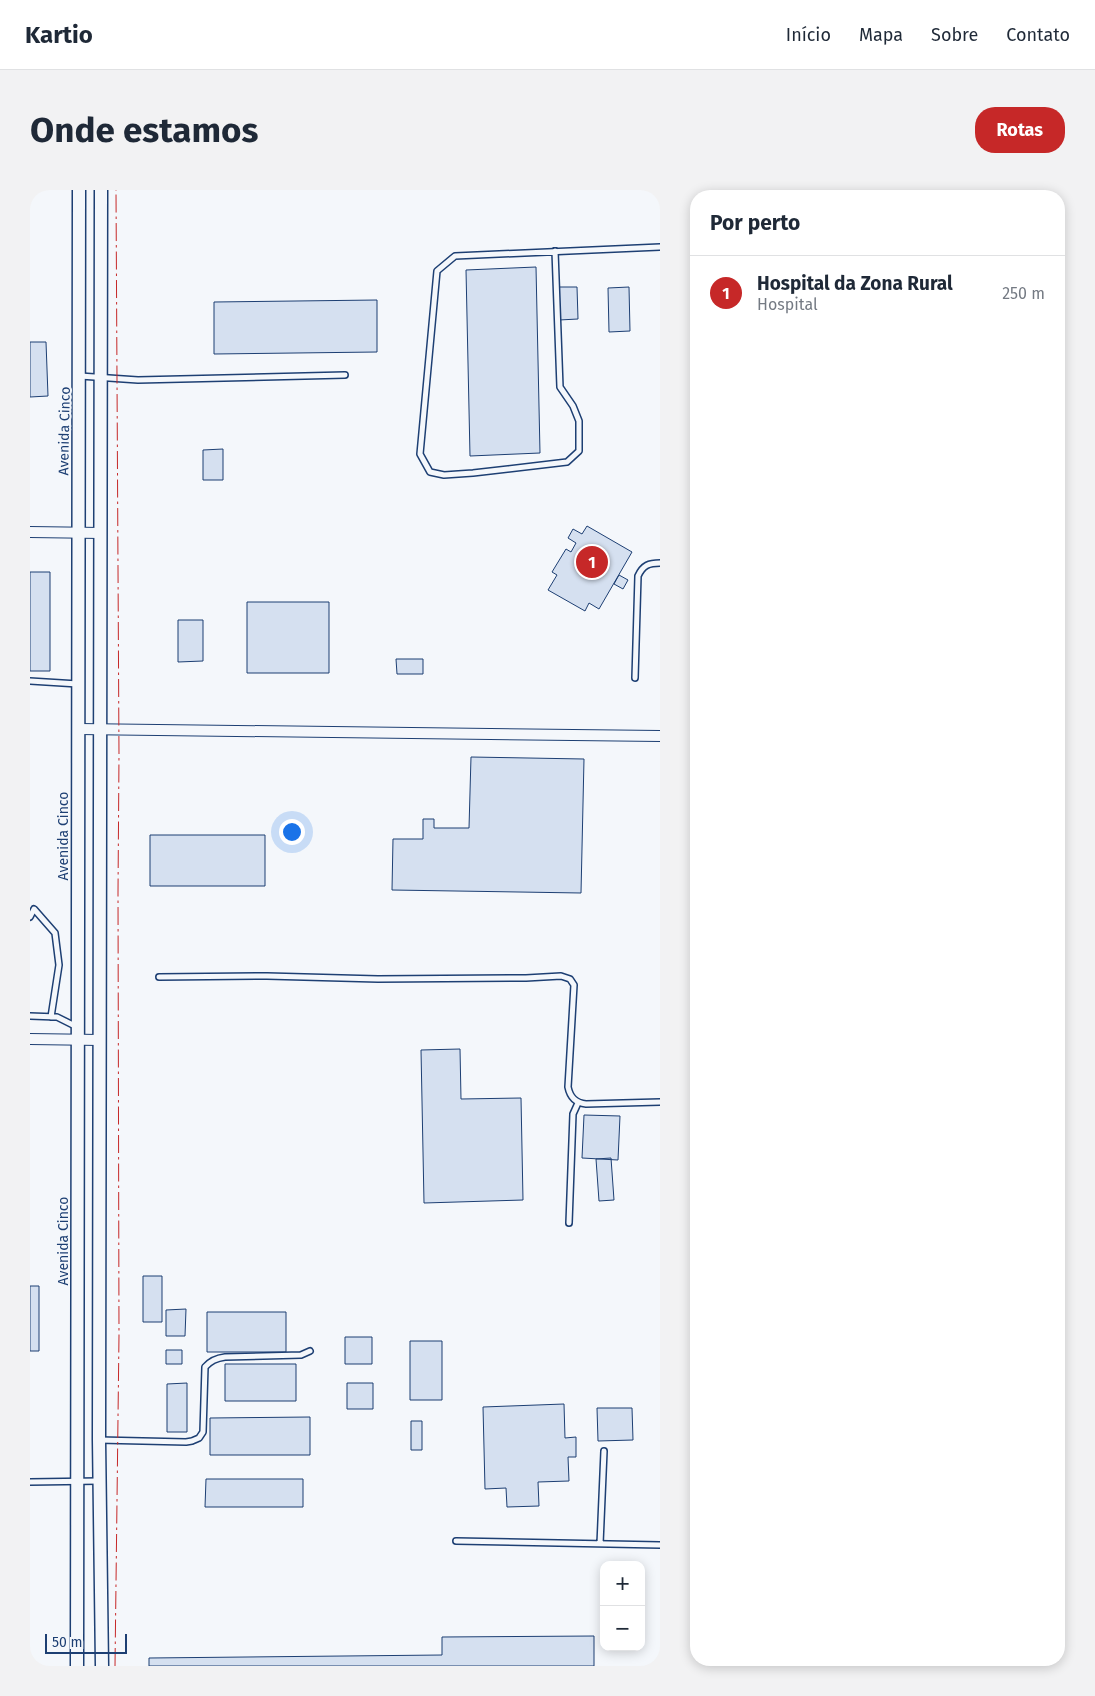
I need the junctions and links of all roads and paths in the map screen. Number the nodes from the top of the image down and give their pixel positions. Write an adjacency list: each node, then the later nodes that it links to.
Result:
1 (79, 190): 6 (street, Avenida Cinco)
2 (101, 190): 7 (street)
3 (660, 247): 4 (lane)
4 (555, 252): 4 (lane)
5 (345, 375): 7 (lane)
6 (79, 376): 7 (lane); 9 (street, Avenida Cinco)
7 (100, 376): 10 (street)
8 (30, 532): 9 (street)
9 (78, 532): 10 (street); 14 (street, Avenida Cinco)
10 (101, 533): 16 (street)
11 (660, 563): 12 (lane)
12 (635, 678)
13 (30, 681): 14 (lane)
14 (78, 684): 15 (street, Avenida Cinco)
15 (78, 729): 16 (street); 22 (street, Avenida Cinco)
16 (101, 729): 17 (street); 24 (street)
17 (660, 736)
18 (30, 917): 21 (lane)
19 (159, 977): 25 (lane)
20 (30, 1016): 21 (lane)
21 (51, 1017): 22 (lane)
22 (78, 1034): 23 (street); 24 (street); 31 (street, Avenida Cinco)
23 (30, 1039)
24 (100, 1040): 29 (street)
25 (578, 1102): 26 (lane); 27 (lane)
26 (660, 1102)
27 (569, 1223)
28 (310, 1351): 29 (lane)
29 (99, 1440): 32 (street)
30 (604, 1451): 35 (lane)
31 (78, 1481): 32 (lane); 33 (lane); 37 (street, Avenida Cinco)
32 (100, 1481): 38 (street)
33 (30, 1482)
34 (456, 1541): 35 (lane)
35 (600, 1544): 36 (lane)
36 (660, 1545)
37 (77, 1666)
38 (102, 1666)

